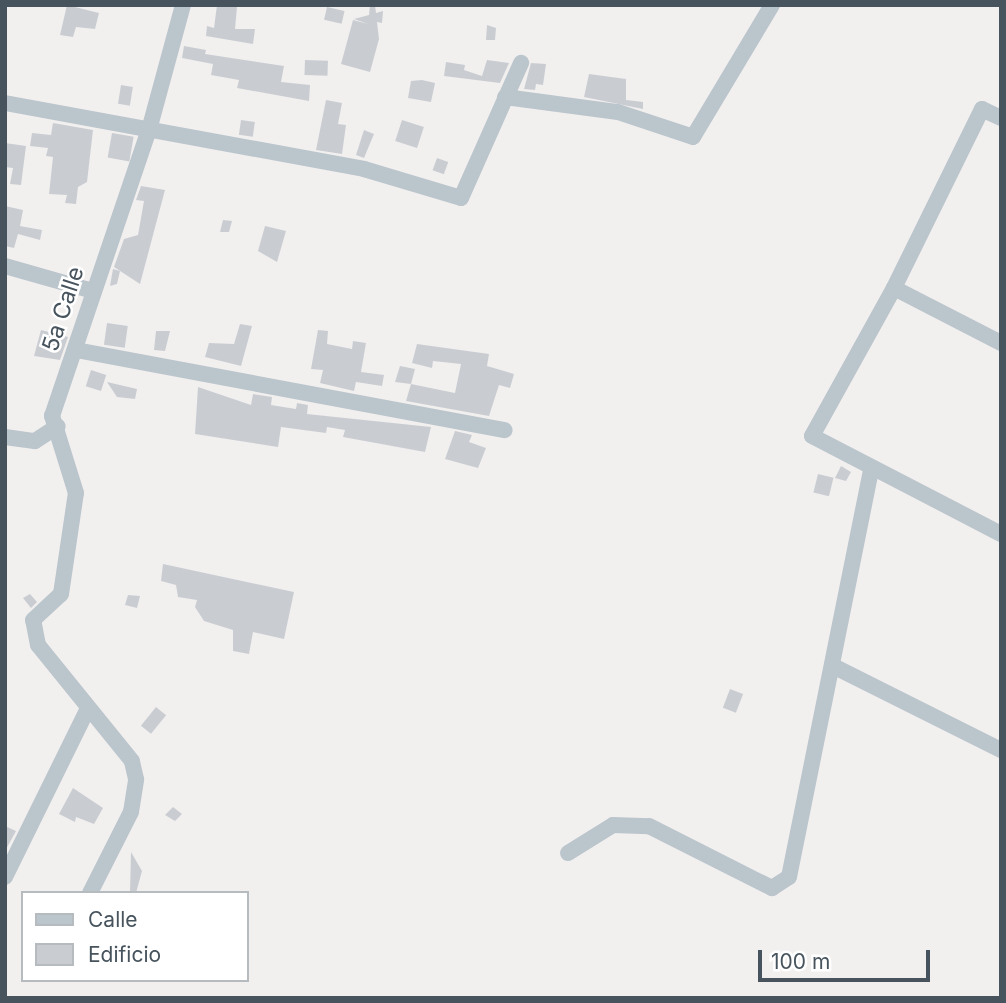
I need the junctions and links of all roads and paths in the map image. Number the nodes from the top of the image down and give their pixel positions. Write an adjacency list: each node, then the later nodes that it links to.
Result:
1 (183, 5): 7 (street, 5a Calle)
2 (772, 5): 4 (street)
3 (521, 63): 4 (street)
4 (505, 97): 7 (street)
5 (5, 103): 7 (street)
6 (1001, 118): 9 (street)
7 (149, 130): 10 (street, 5a Calle)
8 (5, 266): 10 (street)
9 (894, 288): 11 (street); 16 (street)
10 (93, 291): 12 (street, 5a Calle)
11 (1001, 343)
12 (76, 350): 13 (street, 5a Calle); 14 (street)
13 (58, 426): 15 (street); 19 (street, 5a Calle)
14 (505, 430)
15 (5, 436)
16 (872, 467): 17 (street); 18 (street)
17 (1001, 534)
18 (833, 666): 20 (street); 21 (street)
19 (88, 708): 22 (street); 23 (street)
20 (1001, 750)
21 (568, 853)
22 (5, 877)
23 (91, 891)

